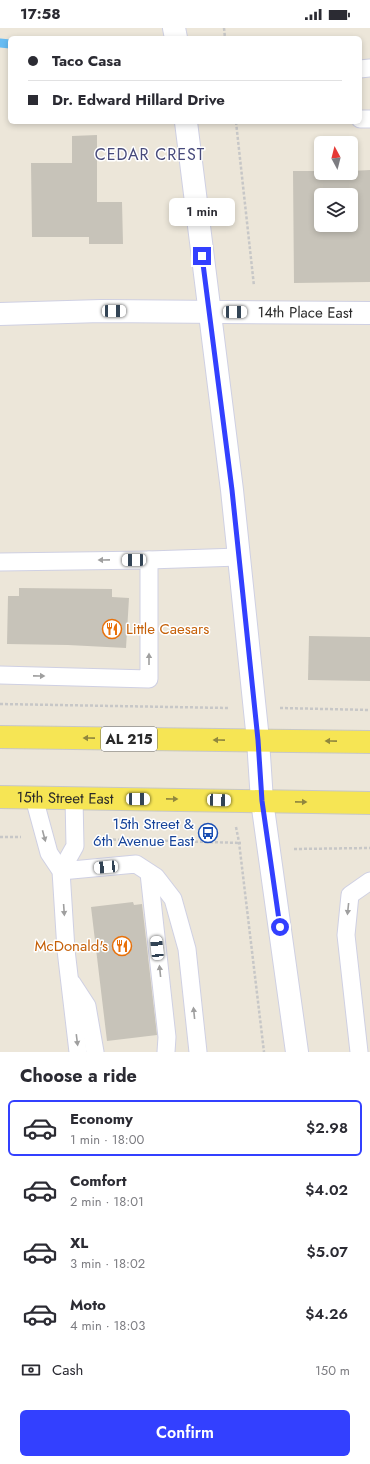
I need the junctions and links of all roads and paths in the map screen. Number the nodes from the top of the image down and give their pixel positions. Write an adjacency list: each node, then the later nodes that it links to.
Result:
1 (186, 124): 3 (street)
2 (236, 124): 4 (path)
3 (209, 311): 4 (street, 14th Place East); 5 (street, 14th Place East); 7 (street)
4 (258, 313): 6 (street, 14th Place East)
5 (0, 314)
6 (370, 314)
7 (239, 557): 8 (lane); 13 (street)
8 (149, 560): 9 (lane, one-way to 9); 10 (lane, one-way to 8)
9 (0, 562)
10 (0, 675)
11 (0, 704): 12 (path)
12 (201, 707): 13 (path); 16 (path)
13 (254, 708): 14 (path); 17 (street)
14 (370, 710)
15 (0, 737): 16 (main road, AL 215, one-way to 15)
16 (214, 740): 17 (main road, AL 215, one-way to 16)
17 (258, 740): 18 (main road, AL 215, one-way to 17); 23 (street)
18 (370, 742)
19 (0, 797): 20 (main road, 15th Street East)
20 (34, 798): 21 (main road, 15th Street East); 27 (lane, one-way to 27)
21 (74, 798): 22 (main road, 15th Street East, one-way to 22); 27 (lane)
22 (230, 800): 23 (main road, 15th Street East); 36 (path)
23 (262, 801): 24 (main road, 15th Street East, one-way to 24); 26 (street)
24 (370, 803)
25 (370, 848): 26 (path)
26 (269, 849): 37 (street)
27 (61, 871): 28 (lane); 30 (lane, one-way to 30)
28 (150, 873): 34 (lane, one-way to 28); 35 (lane, one-way to 28)
29 (370, 881): 31 (lane, one-way to 31)
30 (70, 979): 32 (lane, one-way to 32); 33 (lane)
31 (360, 1051)
32 (78, 1052)
33 (95, 1052)
34 (166, 1052)
35 (198, 1052)
36 (264, 1052)
37 (297, 1052)

